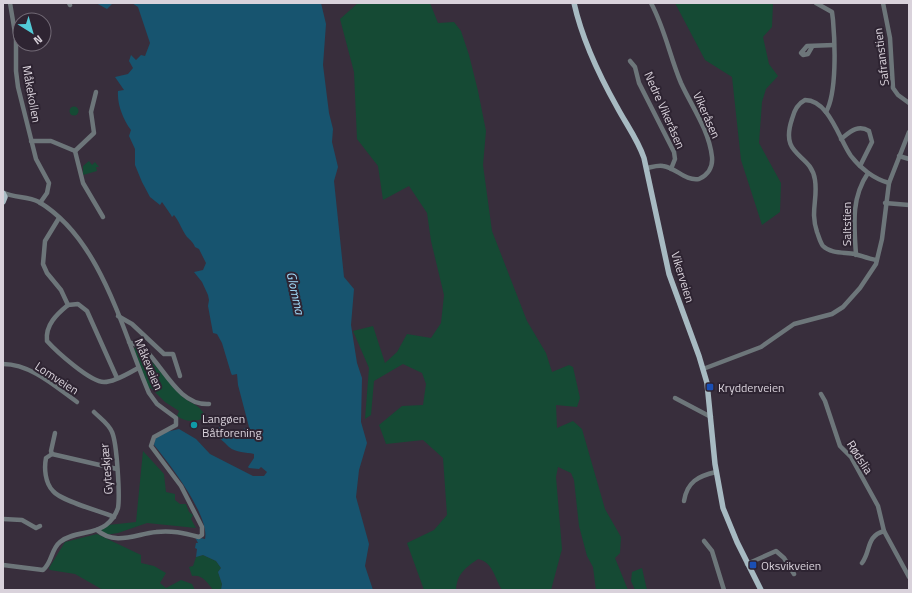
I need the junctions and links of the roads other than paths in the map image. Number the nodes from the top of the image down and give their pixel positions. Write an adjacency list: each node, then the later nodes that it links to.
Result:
1 (10, 3): 14 (street, Måkekollen)
2 (574, 3): 19 (main road, Vikerveien)
3 (651, 3): 20 (street, Vikeråsen)
4 (816, 3): 6 (street)
5 (883, 3): 10 (street, Safranstien)
6 (834, 45): 7 (street); 11 (street)
7 (812, 47)
8 (630, 61): 20 (street, Nedre Vikeråsen)
9 (96, 92): 15 (street)
10 (909, 103)
11 (826, 112): 13 (street); 31 (street)
12 (909, 132): 16 (street)
13 (841, 139): 18 (street); 18 (street)
14 (30, 141): 15 (street, Måkekollen); 26 (street, Måkekollen)
15 (75, 151): 30 (street)
16 (899, 156): 17 (street); 22 (street)
17 (909, 158)
18 (860, 166): 21 (street)
19 (646, 168): 20 (street, Vikeråsen); 38 (main road, Vikerveien)
20 (671, 169)
21 (868, 173): 22 (street); 31 (street, Saltstien)
22 (889, 184): 27 (street)
23 (3, 193): 24 (street, Måkeveien); 25 (main road)
24 (13, 197): 25 (street); 26 (street, Måkeveien)
25 (4, 201)
26 (40, 203): 29 (street, Måkeveien)
27 (885, 203): 28 (street); 32 (street)
28 (909, 205)
29 (59, 218): 33 (street); 34 (street, Måkeveien)
30 (103, 218)
31 (856, 255): 32 (street)
32 (876, 260): 38 (street)
33 (68, 305): 40 (street); 40 (street)
34 (118, 316): 35 (street, Måkeveien); 39 (street)
35 (129, 342): 37 (street, Måkeveien); 44 (street)
36 (3, 364): 43 (street, Lomveien)
37 (138, 368): 40 (street); 55 (street, Måkeveien)
38 (703, 369): 46 (main road, Vikerveien)
39 (180, 376)
40 (117, 378)
41 (821, 394): 56 (street, Rødslia)
42 (675, 398): 46 (street)
43 (77, 402)
44 (209, 404)
45 (94, 412): 49 (street, Gyteskjær)
46 (711, 417): 50 (main road, Vikerveien)
47 (55, 433): 48 (street)
48 (52, 454): 49 (street); 52 (street)
49 (117, 469): 52 (street, Gyteskjær)
50 (716, 472): 51 (street); 60 (main road, Vikerveien)
51 (684, 501)
52 (114, 517): 55 (street)
53 (3, 519): 54 (street)
54 (40, 526)
55 (97, 530): 59 (street)
56 (884, 531): 58 (street); 62 (street, Rødslia)
57 (704, 541): 63 (street)
58 (862, 563)
59 (3, 564)
60 (747, 564): 61 (street); 64 (main road, Vikerveien)
61 (794, 574)
62 (909, 577)
63 (724, 590)
64 (761, 590)

